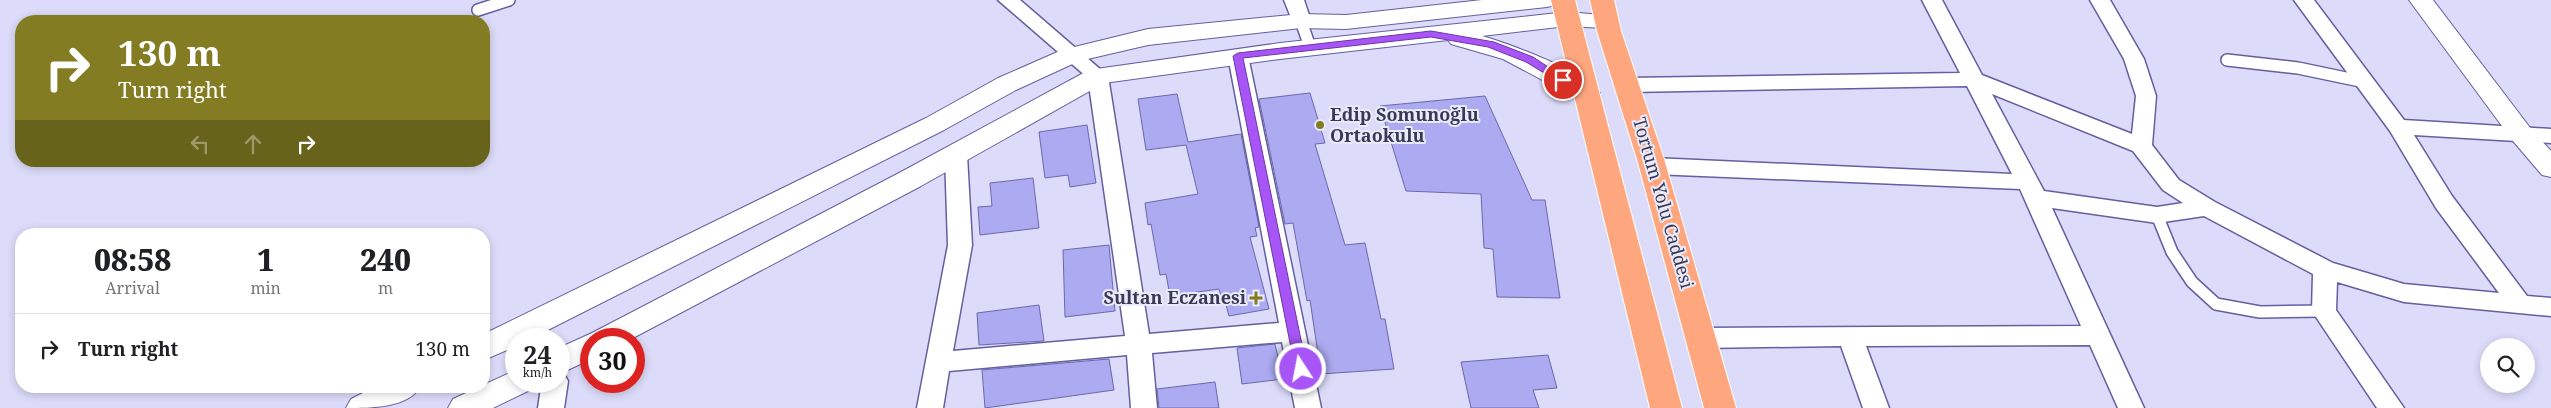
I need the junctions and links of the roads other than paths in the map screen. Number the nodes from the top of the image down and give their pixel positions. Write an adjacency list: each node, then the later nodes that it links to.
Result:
1 (509, 0): 8 (lane)
2 (1008, 0): 15 (street)
3 (1547, 0): 12 (main road)
4 (1932, 0): 19 (street)
5 (2100, 0): 26 (street)
6 (2304, 0): 20 (street)
7 (2421, 0): 24 (main road)
8 (478, 10)
9 (1298, 10): 12 (main road); 14 (lane); 15 (main road)
10 (1565, 10): 11 (main road); 13 (main road); 22 (highway)
11 (1603, 10): 21 (highway, Tortum Yolu Caddesi)
12 (1344, 11)
13 (1431, 34): 14 (main road); 22 (main road)
14 (1310, 47): 16 (main road)
15 (1071, 54): 18 (street); 42 (main road)
16 (1238, 56): 18 (main road); 38 (street)
17 (2228, 60): 20 (lane)
18 (1098, 76): 27 (main road); 43 (street)
19 (1974, 79): 21 (street); 26 (street); 30 (street)
20 (2365, 82): 23 (street)
21 (1629, 85): 28 (highway, Tortum Yolu Caddesi)
22 (1587, 93): 54 (highway)
23 (2398, 127): 24 (street); 34 (street)
24 (2522, 135): 25 (street); 29 (main road)
25 (2551, 136)
26 (2141, 146): 31 (street)
27 (956, 154): 37 (main road); 44 (street)
28 (1653, 166): 30 (street); 41 (highway, Tortum Yolu Caddesi)
29 (2551, 168)
30 (2032, 190): 32 (street); 39 (street)
31 (2207, 208): 32 (street); 33 (street)
32 (2157, 216): 36 (lane)
33 (2326, 270): 34 (street); 36 (street)
34 (2521, 305): 35 (street)
35 (2551, 307)
36 (2324, 311): 58 (street)
37 (625, 328)
38 (1294, 331): 43 (street); 53 (street)
39 (2098, 335): 40 (street); 57 (street)
40 (1850, 337): 41 (street); 56 (street)
41 (1701, 338): 55 (highway, Tortum Yolu Caddesi)
42 (490, 345)
43 (1139, 346): 44 (street); 52 (street)
44 (938, 362): 51 (street)
45 (505, 388): 49 (main road)
46 (392, 393): 48 (main road)
47 (554, 393): 50 (street)
48 (362, 408)
49 (464, 408)
50 (552, 408)
51 (930, 408)
52 (1144, 408)
53 (1308, 408)
54 (1666, 408)
55 (1720, 408)
56 (1876, 408)
57 (2132, 408)
58 (2391, 408)

